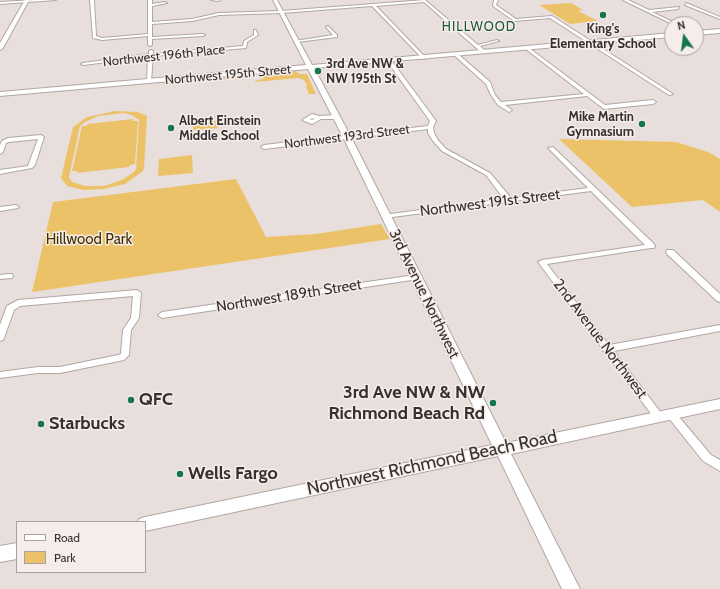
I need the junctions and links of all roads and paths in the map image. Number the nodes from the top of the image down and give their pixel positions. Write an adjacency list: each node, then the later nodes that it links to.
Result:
1 (54, 0): 8 (street)
2 (92, 0): 29 (street)
3 (213, 0): 4 (street)
4 (218, 0)
5 (275, 0): 16 (street, 3rd Avenue Northwest)
6 (496, 0): 33 (street)
7 (625, 0): 15 (street)
8 (26, 1): 10 (street); 35 (street)
9 (150, 2): 11 (street); 23 (street)
10 (0, 3)
11 (165, 3)
12 (686, 4): 22 (street)
13 (373, 5): 16 (street); 34 (street); 40 (street)
14 (678, 8): 15 (street)
15 (649, 11): 21 (street)
16 (281, 12): 17 (street); 31 (street, 3rd Avenue Northwest)
17 (241, 14): 19 (street); 20 (street)
18 (199, 15): 19 (street)
19 (204, 17): 23 (street)
20 (237, 17)
21 (664, 18)
22 (720, 18)
23 (151, 23): 29 (street)
24 (328, 27): 31 (street)
25 (256, 31): 37 (street, Northwest 196th Place)
26 (720, 31): 27 (street)
27 (704, 32)
28 (203, 35): 29 (street)
29 (150, 36): 37 (street)
30 (664, 37): 33 (street, Northwest 195th Street)
31 (297, 41): 43 (street, 3rd Avenue Northwest)
32 (497, 41): 34 (street)
33 (593, 43): 36 (street, Northwest 195th Street); 46 (street)
34 (477, 46): 38 (street)
35 (0, 48)
36 (529, 49): 38 (street, Northwest 195th Street); 47 (street)
37 (151, 50): 42 (street, Northwest 196th Place); 44 (street)
38 (484, 52): 39 (street, Northwest 195th Street)
39 (456, 55): 40 (street, Northwest 195th Street); 49 (street)
40 (424, 58): 41 (street, Northwest 195th Street)
41 (389, 61): 43 (street, Northwest 195th Street); 53 (street)
42 (83, 64)
43 (311, 68): 44 (street, Northwest 195th Street); 51 (street, 3rd Avenue Northwest)
44 (149, 81): 45 (street, Northwest 195th Street)
45 (0, 94)
46 (671, 94)
47 (588, 95): 48 (street); 49 (street)
48 (653, 102)
49 (500, 104): 50 (street)
50 (510, 110)
51 (336, 117): 52 (street); 54 (street, 3rd Avenue Northwest)
52 (318, 118)
53 (430, 127): 54 (street, Northwest 193rd Street); 60 (street)
54 (347, 137): 55 (street, Northwest 193rd Street); 63 (street, 3rd Avenue Northwest)
55 (264, 147)
56 (551, 148): 59 (street)
57 (0, 152): 58 (street)
58 (0, 172)
59 (594, 190): 60 (street, Northwest 191st Street); 72 (street, 2nd Avenue Northwest)
60 (509, 200): 63 (street, Northwest 191st Street)
61 (16, 207): 62 (street)
62 (0, 209)
63 (385, 216): 67 (street, 3rd Avenue Northwest)
64 (670, 252): 68 (street)
65 (10, 276): 66 (street)
66 (0, 277)
67 (415, 277): 69 (street, Northwest 189th Street); 76 (street, 3rd Avenue Northwest)
68 (720, 299)
69 (162, 315)
70 (720, 328): 72 (street)
71 (0, 338): 73 (street)
72 (606, 349): 75 (street, 2nd Avenue Northwest)
73 (0, 375)
74 (720, 404): 75 (street, Northwest Richmond Beach Road)
75 (664, 415): 76 (street, Northwest Richmond Beach Road); 77 (street, 2nd Avenue Northwest)
76 (501, 448): 78 (street, Northwest Richmond Beach Road); 81 (street, 3rd Avenue Northwest)
77 (720, 466)
78 (146, 524)
79 (16, 551): 80 (street)
80 (0, 554)
81 (571, 589)

